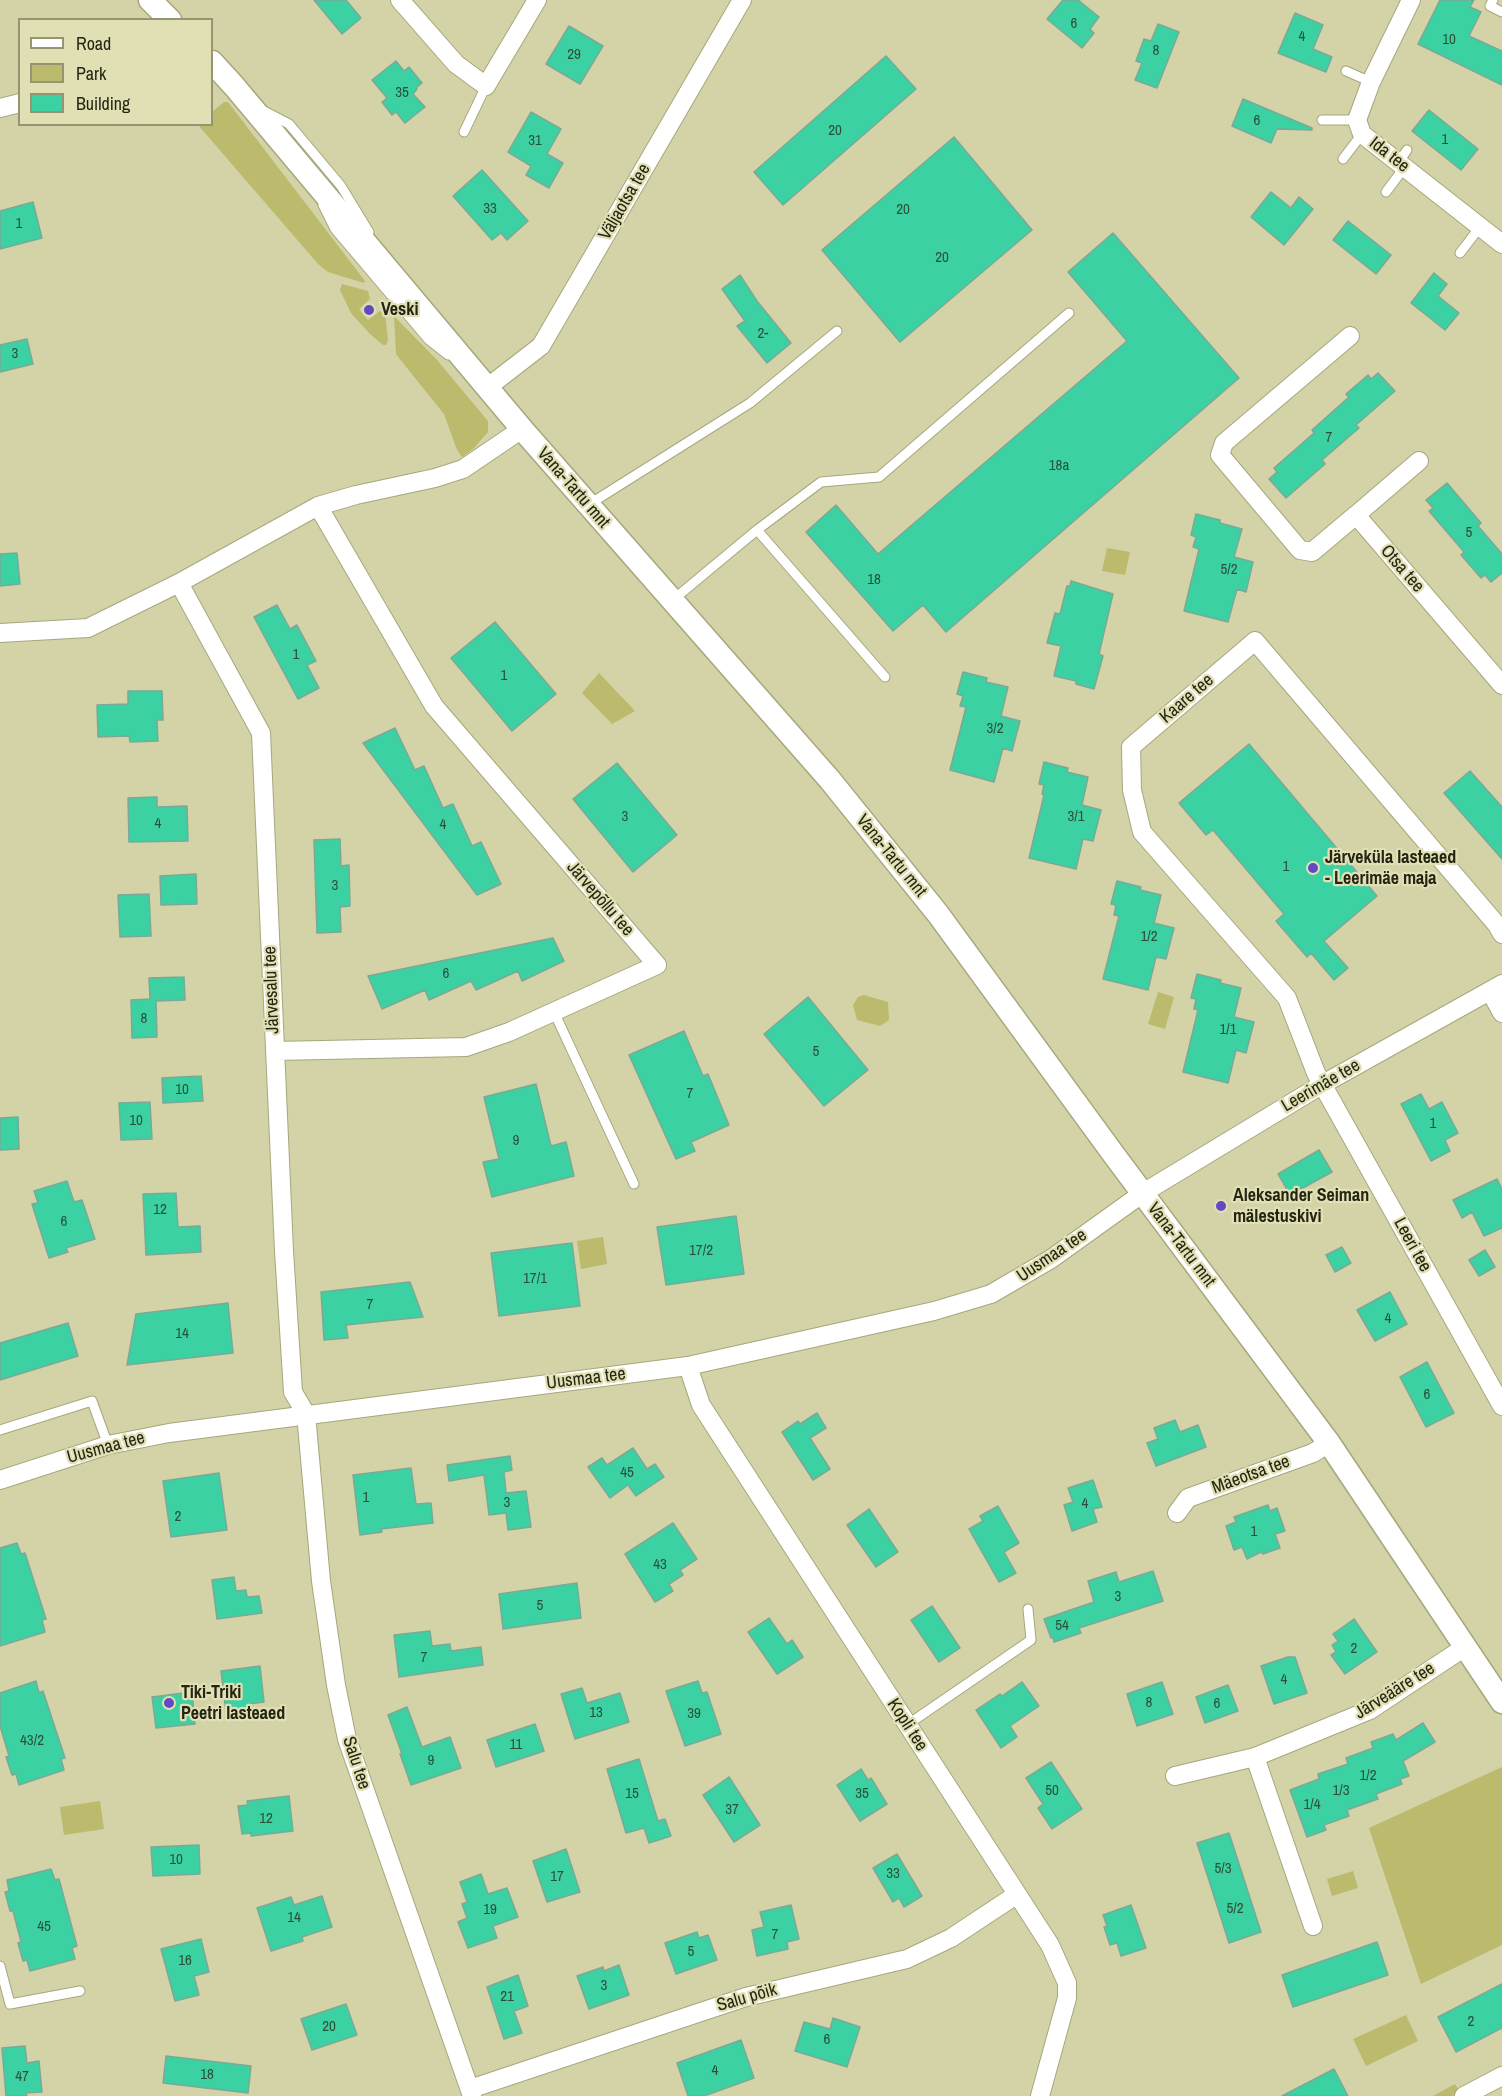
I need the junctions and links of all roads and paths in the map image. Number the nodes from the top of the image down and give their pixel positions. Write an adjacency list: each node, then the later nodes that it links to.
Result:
1 (150, 0): 8 (street)
2 (400, 0): 12 (street)
3 (537, 0): 12 (street)
4 (742, 0): 30 (street, Väljaotsa tee)
5 (1411, 0): 11 (street, Ida tee)
6 (1493, 0): 7 (lane)
7 (1502, 12)
8 (168, 18)
9 (213, 63): 14 (street, Vana-Tartu mnt)
10 (1346, 71): 11 (lane)
11 (1371, 82): 17 (street, Ida tee)
12 (486, 86): 18 (lane)
13 (18, 103): 15 (street)
14 (249, 104): 21 (street, Vana-Tartu mnt); 26 (lane)
15 (0, 108)
16 (1322, 120): 17 (lane)
17 (1360, 127): 19 (lane); 20 (street, Ida tee)
18 (464, 132)
19 (1343, 159)
20 (1403, 160): 22 (lane); 23 (street, Ida tee)
21 (306, 171): 26 (street, Vana-Tartu mnt); 30 (lane)
22 (1386, 192)
23 (1480, 226): 24 (street, Ida tee); 25 (lane)
24 (1502, 244)
25 (1460, 253)
26 (400, 283): 30 (street, Vana-Tartu mnt)
27 (1069, 313): 36 (lane)
28 (837, 331): 33 (lane)
29 (1350, 336): 35 (street)
30 (488, 387): 31 (street, Vana-Tartu mnt)
31 (522, 429): 33 (street, Vana-Tartu mnt); 34 (street)
32 (1419, 461): 35 (street)
33 (588, 505): 38 (street, Vana-Tartu mnt)
34 (318, 506): 37 (street); 44 (street, Järvepõllu tee)
35 (1356, 515): 41 (street, Otsa tee)
36 (757, 530): 38 (lane); 40 (lane)
37 (179, 583): 39 (street); 46 (street, Järvesalu tee)
38 (672, 601): 49 (street, Vana-Tartu mnt)
39 (0, 633)
40 (885, 677)
41 (1502, 685)
42 (1502, 934): 47 (street, Kaare tee)
43 (1496, 987): 45 (street); 47 (street, Leerimäe tee)
44 (554, 1012): 46 (street, Järvepõllu tee); 48 (lane)
45 (1502, 1013)
46 (275, 1051): 52 (street, Järvesalu tee)
47 (1323, 1084): 49 (street, Leerimäe tee); 51 (street, Leeri tee)
48 (634, 1184)
49 (1143, 1193): 50 (street, Uusmaa tee); 54 (street, Vana-Tartu mnt)
50 (688, 1366): 52 (street, Uusmaa tee); 61 (street, Kopli tee)
51 (1502, 1406)
52 (306, 1414): 55 (street, Uusmaa tee); 69 (street, Salu tee)
53 (0, 1430): 55 (lane)
54 (1329, 1443): 57 (street, Mäeotsa tee); 59 (street, Vana-Tartu mnt)
55 (108, 1445): 56 (street, Uusmaa tee)
56 (0, 1480)
57 (1177, 1513)
58 (1028, 1609): 61 (lane)
59 (1465, 1647): 60 (street, Vana-Tartu mnt); 62 (street, Järveääre tee)
60 (1502, 1702)
61 (907, 1725): 64 (street, Kopli tee)
62 (1255, 1757): 63 (street, Järveääre tee); 65 (street)
63 (1175, 1776)
64 (1016, 1894): 69 (street, Salu põik); 70 (street, Kopli tee)
65 (1313, 1926)
66 (0, 1966): 67 (lane)
67 (80, 1991)
68 (1502, 2076): 71 (street)
69 (471, 2093)
70 (1040, 2096)
71 (1464, 2096)

